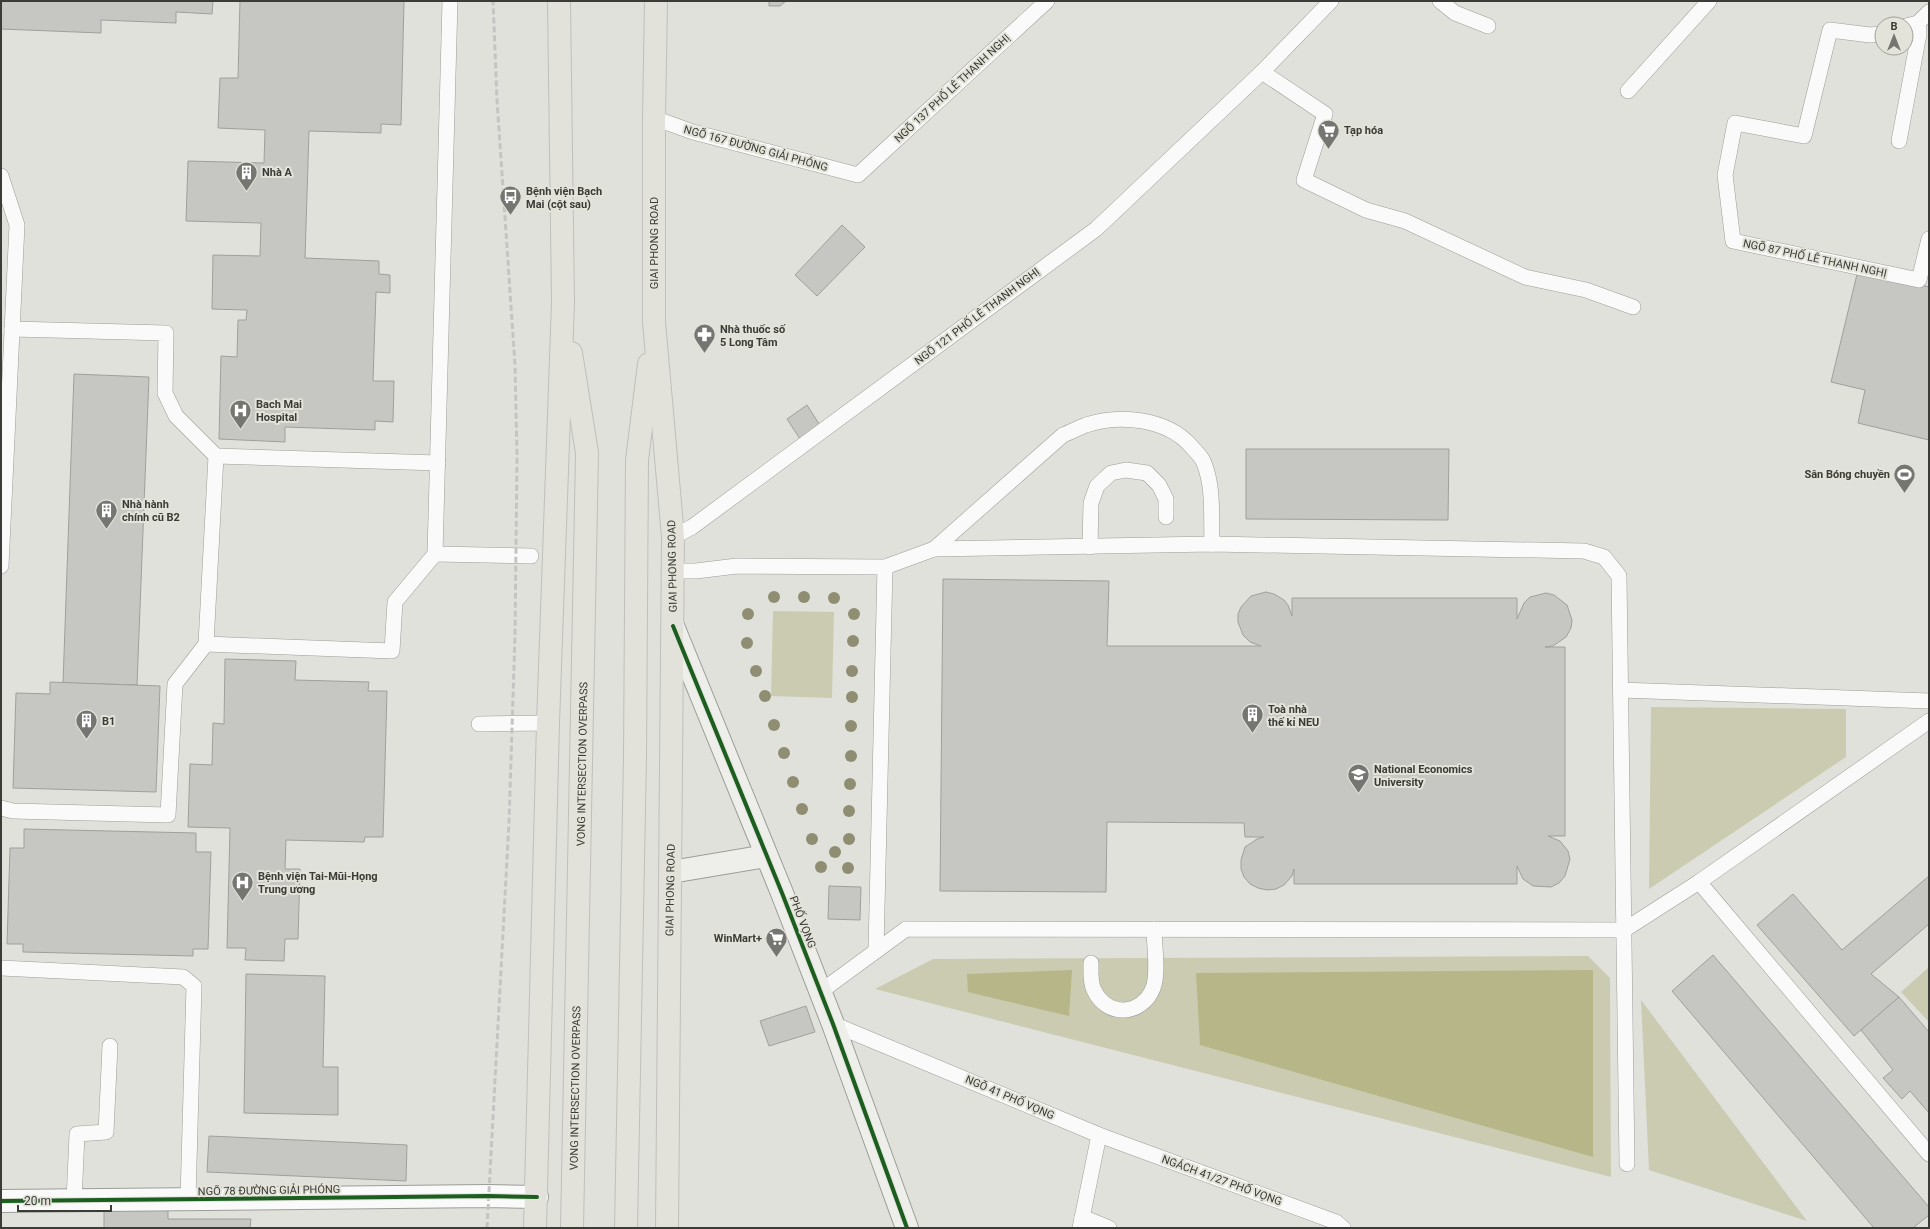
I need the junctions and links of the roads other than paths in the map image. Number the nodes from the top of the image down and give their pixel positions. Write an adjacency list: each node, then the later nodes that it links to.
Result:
1 (450, 1): 25 (lane)
2 (559, 1): 20 (main road)
3 (656, 1): 15 (main road, GIAI PHONG ROAD)
4 (1046, 1): 17 (lane, NGÕ 137 PHỐ LÊ THANH NGHỊ)
5 (1331, 1): 13 (lane, NGÕ 121 PHỐ LÊ THANH NGHỊ)
6 (1440, 1): 10 (lane)
7 (1709, 1): 14 (lane)
8 (1929, 12): 9 (lane)
9 (1914, 23)
10 (1488, 26)
11 (1914, 28): 16 (lane)
12 (1874, 35): 19 (lane, NGÕ 87 PHỐ LÊ THANH NGHỊ)
13 (1262, 72): 21 (lane); 27 (lane, NGÕ 121 PHỐ LÊ THANH NGHỊ)
14 (1628, 90)
15 (654, 118): 17 (lane, NGÕ 167 ĐƯỜNG GIẢI PHÓNG); 22 (main road, GIAI PHONG ROAD)
16 (1899, 141)
17 (858, 175)
18 (1, 176): 23 (lane)
19 (1929, 239)
20 (563, 302): 41 (main road); 64 (main road, VONG INTERSECTION OVERPASS)
21 (1633, 307)
22 (654, 322): 27 (main road, GIAI PHONG ROAD); 65 (main road)
23 (12, 329): 24 (lane); 33 (lane)
24 (216, 456): 25 (lane); 37 (lane)
25 (438, 463): 31 (lane)
26 (1166, 516): 29 (lane)
27 (674, 537): 35 (main road, GIAI PHONG ROAD)
28 (1212, 544): 29 (lane); 30 (lane); 38 (lane)
29 (1090, 546): 30 (lane)
30 (934, 549): 34 (lane)
31 (435, 554): 32 (lane); 37 (lane)
32 (531, 556)
33 (1, 566)
34 (885, 567): 35 (lane); 49 (lane)
35 (674, 571): 36 (main road, GIAI PHONG ROAD)
36 (673, 626): 44 (street, PHỐ VỌNG); 45 (main road, GIAI PHONG ROAD)
37 (206, 644): 43 (lane)
38 (1621, 690): 39 (lane); 48 (lane)
39 (1929, 701)
40 (1929, 721): 46 (lane)
41 (548, 723): 42 (lane); 58 (main road)
42 (479, 724)
43 (1, 808)
44 (766, 856): 45 (street); 52 (street, PHỐ VỌNG)
45 (671, 872): 66 (main road, GIAI PHONG ROAD)
46 (1699, 882): 48 (lane); 56 (lane)
47 (1154, 929): 48 (lane); 49 (lane); 50 (lane)
48 (1624, 930): 57 (lane)
49 (876, 950): 52 (lane)
50 (1091, 963)
51 (1, 968): 60 (lane)
52 (820, 992): 53 (street, PHỐ VỌNG)
53 (833, 1024): 55 (lane, NGÕ 41 PHỐ VỌNG); 67 (street, PHỐ VỌNG)
54 (110, 1046): 59 (lane)
55 (1099, 1135): 62 (lane); 69 (lane, NGÁCH 41/27 PHỐ VỌNG)
56 (1929, 1154)
57 (1627, 1164)
58 (537, 1197): 60 (street, NGÕ 78 ĐƯỜNG GIẢI PHÓNG); 63 (main road)
59 (74, 1200): 60 (street, NGÕ 78 ĐƯỜNG GIẢI PHÓNG); 61 (street, NGÕ 78 ĐƯỜNG GIẢI PHÓNG)
60 (188, 1200)
61 (1, 1201)
62 (1081, 1222): 68 (lane)
63 (535, 1228)
64 (572, 1228)
65 (626, 1228)
66 (667, 1228)
67 (907, 1228)
68 (1109, 1228)
69 (1343, 1228)

